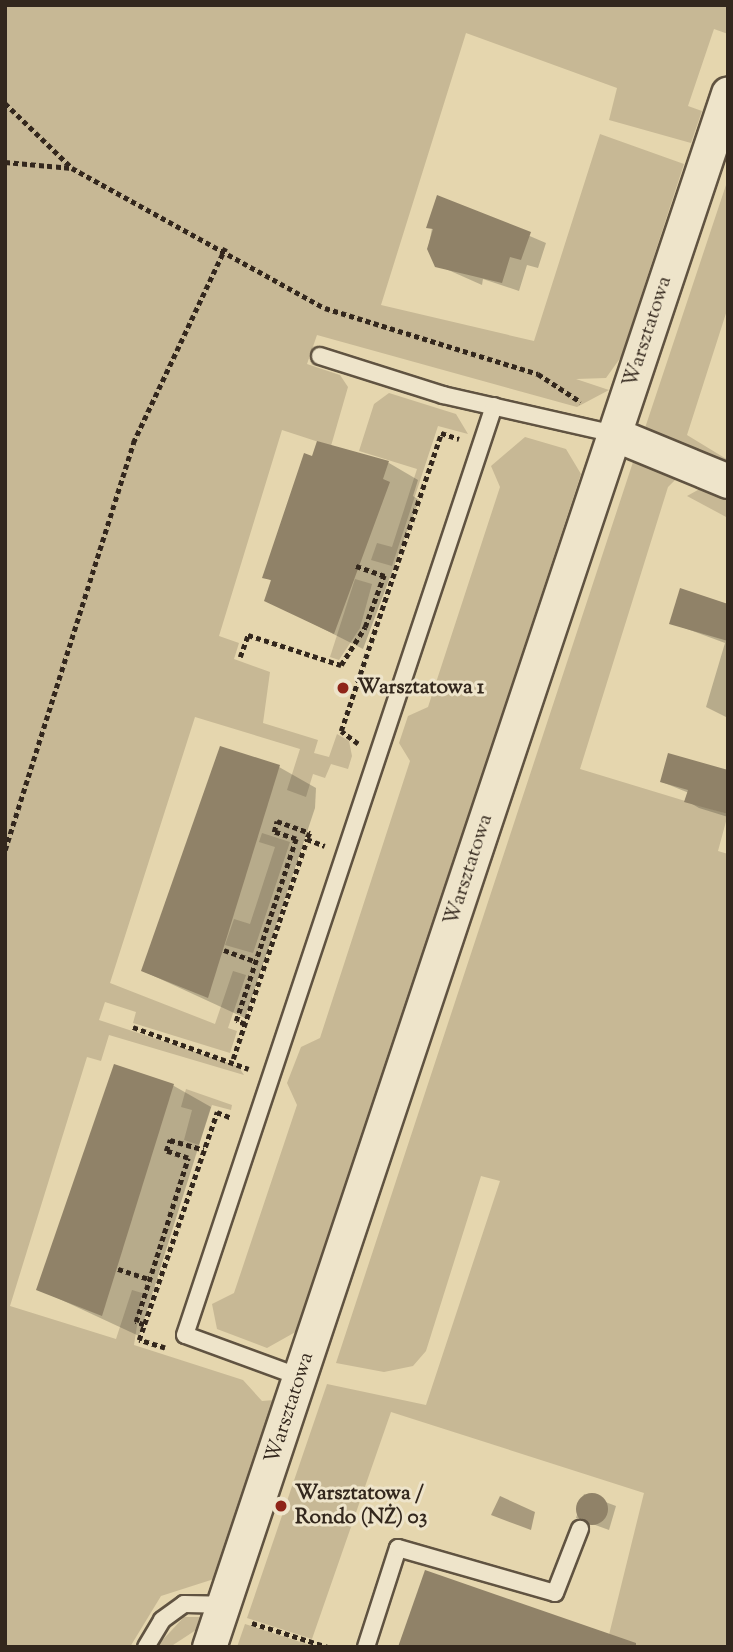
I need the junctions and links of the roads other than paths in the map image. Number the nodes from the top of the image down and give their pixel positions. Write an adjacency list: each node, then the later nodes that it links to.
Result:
1 (728, 93): 4 (street, Warsztatowa)
2 (320, 356): 3 (lane)
3 (494, 406): 4 (lane); 6 (lane)
4 (614, 434): 5 (street); 6 (street, Warsztatowa)
5 (728, 481)
6 (300, 1377): 8 (street, Warsztatowa)
7 (580, 1529): 11 (lane)
8 (232, 1612): 9 (lane); 10 (street, Warsztatowa)
9 (146, 1647)
10 (209, 1647)
11 (366, 1647)

